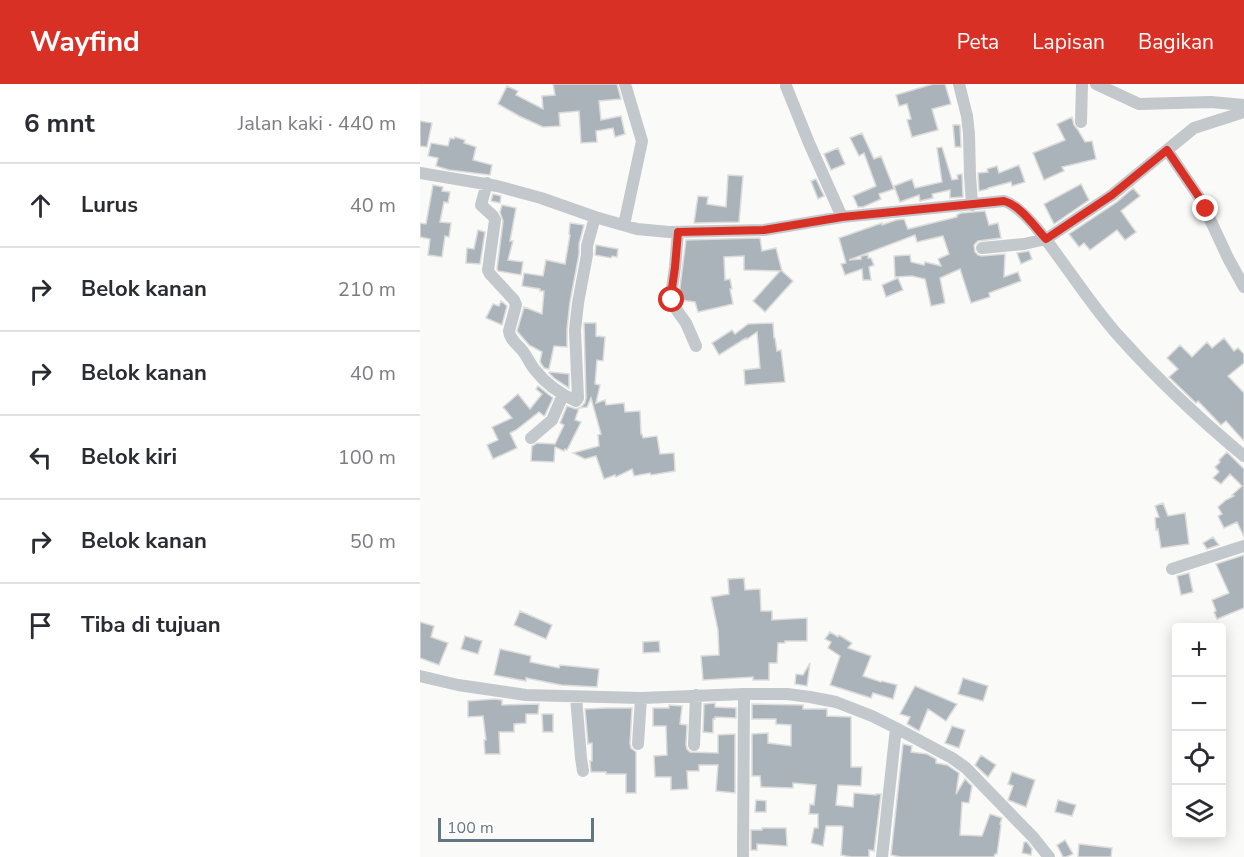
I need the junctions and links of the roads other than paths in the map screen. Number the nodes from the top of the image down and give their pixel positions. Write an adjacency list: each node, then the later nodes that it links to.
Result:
1 (625, 84): 15 (street)
2 (959, 84): 12 (street)
3 (1082, 84): 8 (street)
4 (1096, 84): 6 (street)
5 (786, 86): 13 (street)
6 (1244, 105)
7 (1244, 112): 9 (street)
8 (1081, 122)
9 (1167, 150): 17 (street); 19 (street)
10 (420, 173): 11 (street)
11 (487, 183): 14 (street); 21 (street)
12 (972, 204): 13 (street); 17 (street)
13 (842, 217): 16 (street)
14 (595, 218): 15 (street); 21 (street)
15 (624, 225): 16 (street)
16 (678, 232): 20 (street)
17 (1046, 239): 18 (street); 23 (street)
18 (982, 248)
19 (1244, 286)
20 (696, 346)
21 (563, 395): 22 (street)
22 (531, 438)
23 (1244, 456)
24 (1244, 546): 25 (street)
25 (1172, 569)
26 (420, 676): 29 (street)
27 (744, 694): 28 (street); 31 (street); 35 (street)
28 (696, 695): 30 (street); 33 (street)
29 (576, 697): 30 (street); 34 (street)
30 (641, 698): 32 (street)
31 (896, 728): 36 (street); 37 (street)
32 (638, 744)
33 (694, 745)
34 (583, 771)
35 (743, 857)
36 (882, 857)
37 (1049, 857)

